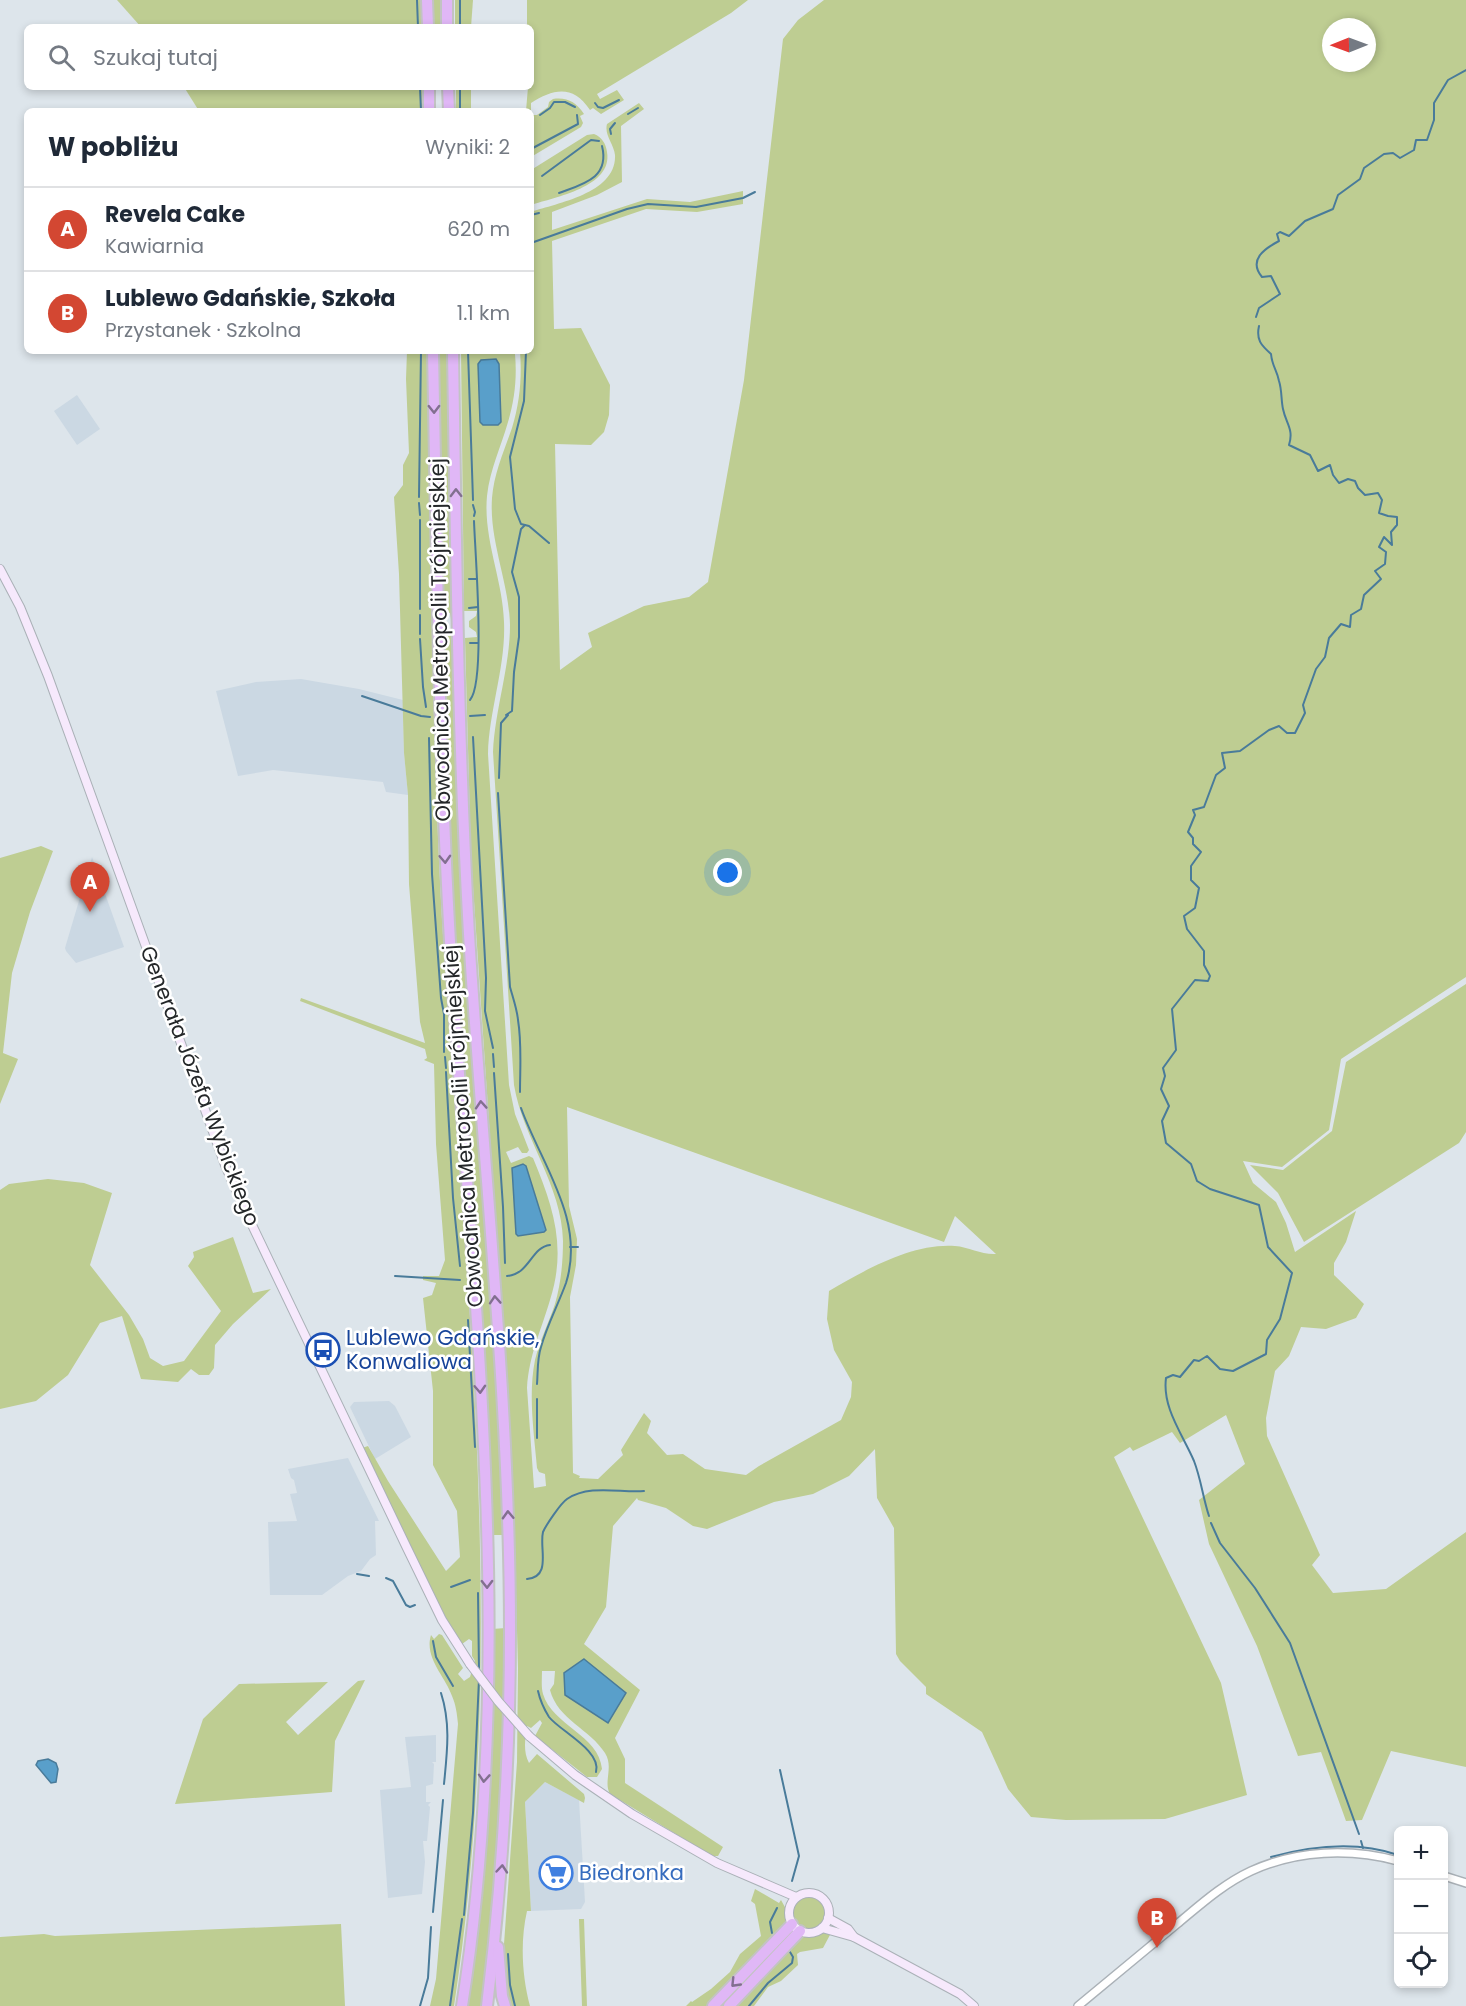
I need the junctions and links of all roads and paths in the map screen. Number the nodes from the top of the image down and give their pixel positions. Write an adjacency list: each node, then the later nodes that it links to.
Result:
1 (427, 0): 3 (highway)
2 (447, 0): 4 (highway)
3 (428, 24)
4 (447, 24)
5 (429, 90): 7 (highway)
6 (448, 90): 8 (highway)
7 (429, 108)
8 (449, 108)
9 (433, 354): 23 (highway, Obwodnica Metropolii Trójmiejskiej, one-way to 23)
10 (453, 354): 19 (highway, Obwodnica Metropolii Trójmiejskiej, one-way to 10)
11 (0, 569): 15 (main road, Generała Józefa Wybickiego, bridge)
12 (1394, 1860): 29 (street)
13 (1448, 1878): 14 (street)
14 (1466, 1883)
15 (773, 1889): 16 (main road, Generała Józefa Wybickiego); 17 (main road, Generała Józefa Wybickiego)
16 (796, 1897): 17 (main road); 18 (main road)
17 (790, 1905): 20 (main road)
18 (828, 1918): 21 (main road); 22 (main road)
19 (496, 1927): 24 (highway, Obwodnica Metropolii Trójmiejskiej); 25 (highway)
20 (796, 1928): 21 (main road); 26 (highway, one-way to 26); 27 (highway)
21 (822, 1928): 22 (main road)
22 (854, 1937): 28 (main road)
23 (462, 2006)
24 (487, 2006)
25 (505, 2006)
26 (713, 2006)
27 (729, 2006)
28 (975, 2006)
29 (1078, 2006)

